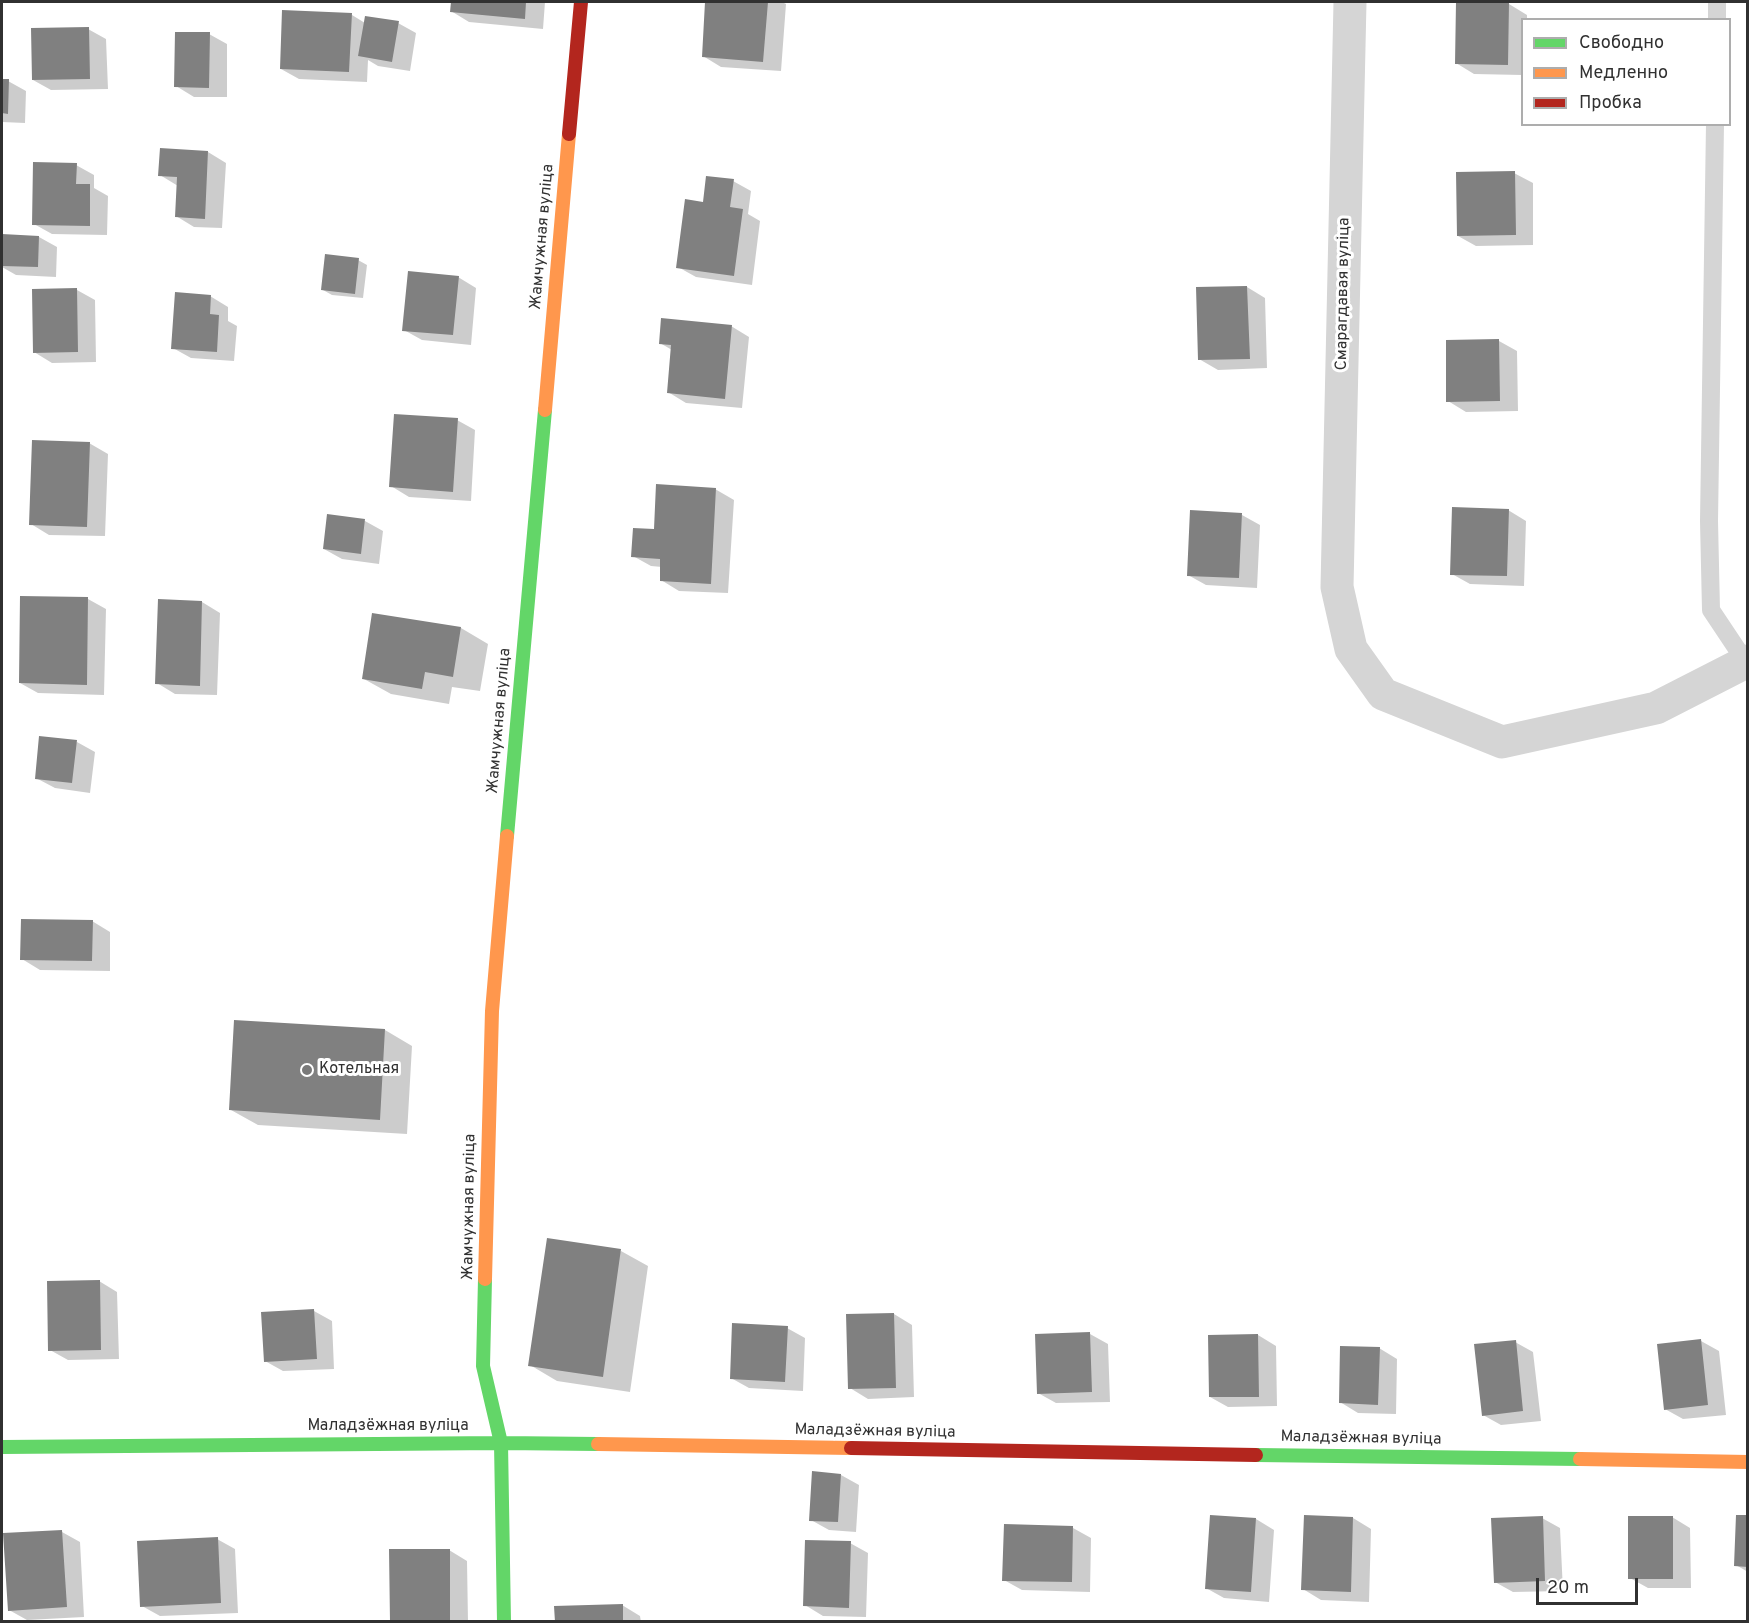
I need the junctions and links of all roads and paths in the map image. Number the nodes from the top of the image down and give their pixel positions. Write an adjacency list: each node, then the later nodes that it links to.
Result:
1 (581, 2): 7 (street, Жамчужная вуліца)
2 (1350, 2): 6 (street, Смарагдавая вуліца)
3 (1717, 2): 4 (lane)
4 (1717, 18)
5 (1715, 126): 6 (lane)
6 (1746, 661)
7 (501, 1443): 8 (street, Маладзёжная вуліца); 9 (street, Маладзёжная вуліца); 10 (street, Жамчужная вуліца)
8 (2, 1447)
9 (1748, 1462)
10 (504, 1622)

